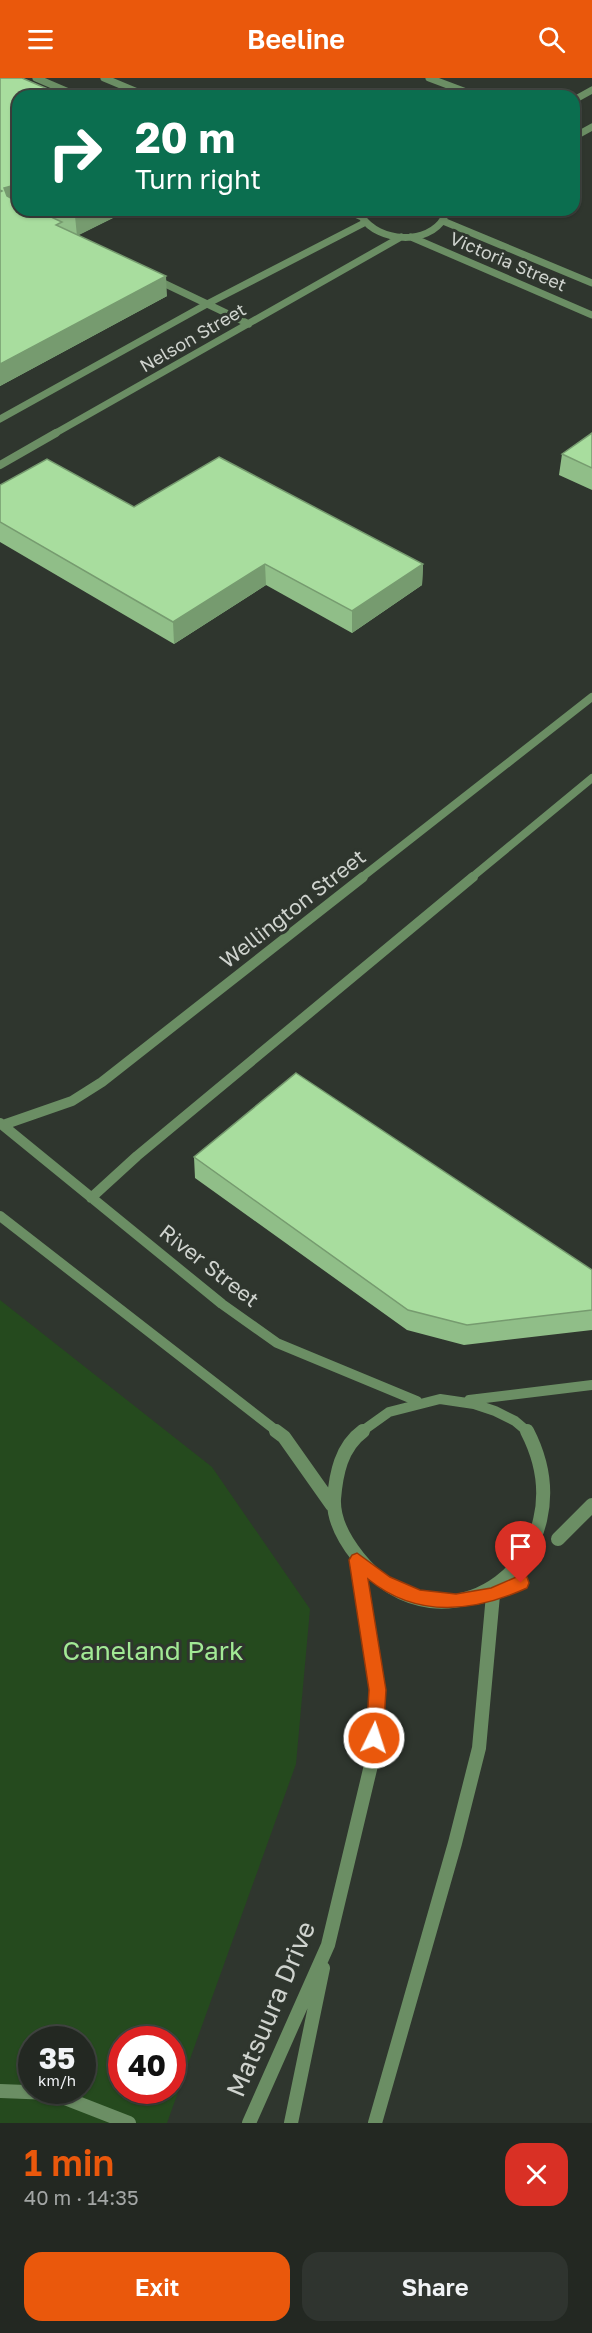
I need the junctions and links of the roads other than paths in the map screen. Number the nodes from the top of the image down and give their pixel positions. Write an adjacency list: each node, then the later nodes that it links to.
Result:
1 (36, 78): 4 (street)
2 (104, 78): 5 (street)
3 (429, 78): 6 (street)
4 (64, 90)
5 (133, 90)
6 (461, 90)
7 (363, 216): 10 (street); 14 (street, Nelson Street)
8 (442, 216): 11 (street)
9 (447, 216): 13 (street, Victoria Street)
10 (401, 237): 11 (street); 16 (street, Nelson Street)
11 (411, 237): 15 (street, Victoria Street)
12 (145, 274): 14 (street)
13 (592, 283)
14 (207, 303): 16 (street); 17 (street, Nelson Street)
15 (592, 315)
16 (249, 324): 18 (street, Nelson Street)
17 (0, 419)
18 (0, 465)
19 (592, 697): 21 (street, Wellington Street)
20 (592, 778): 22 (street)
21 (2, 1124): 22 (street, River Street)
22 (91, 1198): 26 (street, River Street)
23 (2, 1220): 28 (street)
24 (592, 1385): 25 (street)
25 (463, 1400): 26 (street); 27 (street)
26 (417, 1401): 28 (street)
27 (551, 1460)
28 (332, 1504): 31 (street)
29 (592, 1506): 30 (street)
30 (561, 1520)
31 (357, 1560): 33 (street); 34 (street, Matsuura Drive)
32 (512, 1587): 33 (street)
33 (493, 1595): 39 (street)
34 (328, 1945): 37 (street, Matsuura Drive); 38 (street)
35 (0, 2091): 36 (street)
36 (129, 2123)
37 (249, 2123)
38 (291, 2123)
39 (375, 2123)

